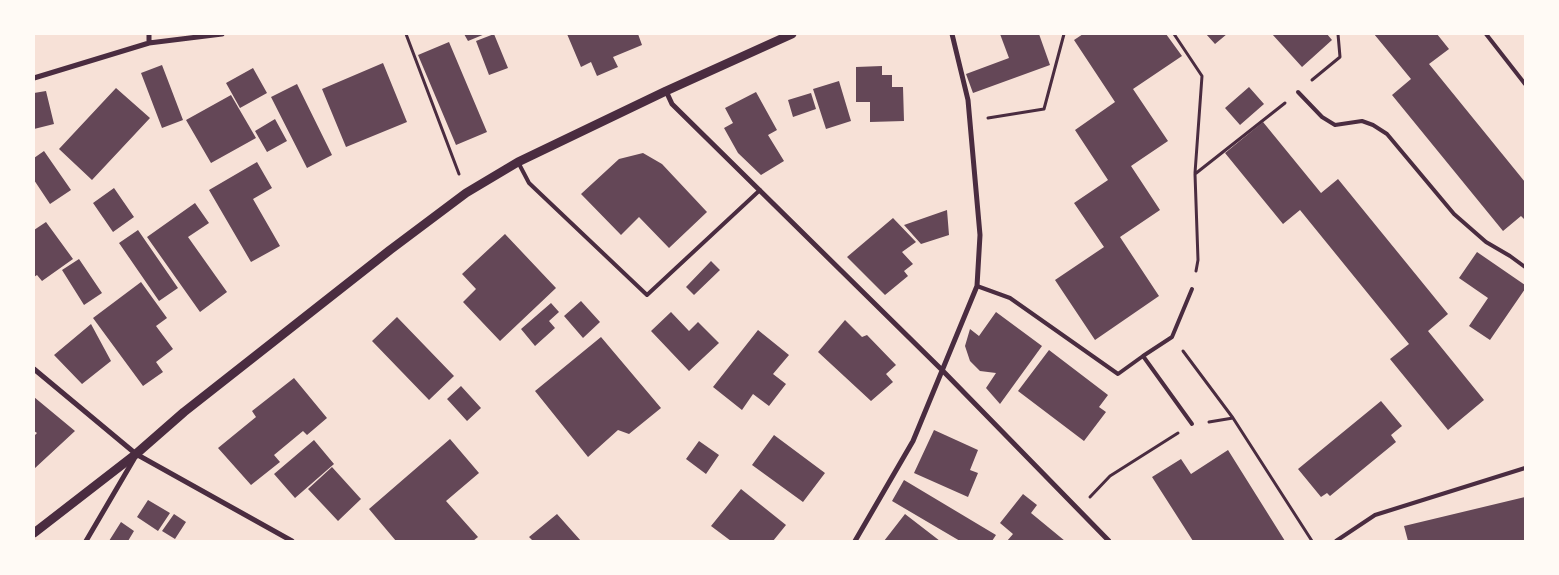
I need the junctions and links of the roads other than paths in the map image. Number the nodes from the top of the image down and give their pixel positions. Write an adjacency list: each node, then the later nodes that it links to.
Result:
1 (149, 34): 6 (street)
2 (222, 34): 6 (street)
3 (792, 34): 9 (street)
4 (952, 34): 14 (street)
5 (1486, 34): 8 (lane)
6 (150, 43): 7 (street)
7 (34, 78)
8 (1525, 84)
9 (666, 91): 11 (street); 12 (street)
10 (1298, 92): 13 (lane)
11 (518, 162): 12 (lane); 20 (street)
12 (760, 190): 18 (street)
13 (1525, 267)
14 (977, 286): 16 (lane); 18 (street)
15 (1192, 288): 16 (lane)
16 (1143, 356): 19 (lane)
17 (34, 369): 20 (street)
18 (942, 370): 25 (street); 26 (street)
19 (1192, 424)
20 (136, 454): 22 (street); 23 (street); 24 (street)
21 (1525, 468): 27 (lane)
22 (34, 533)
23 (86, 541)
24 (292, 541)
25 (854, 541)
26 (1110, 541)
27 (1336, 541)

